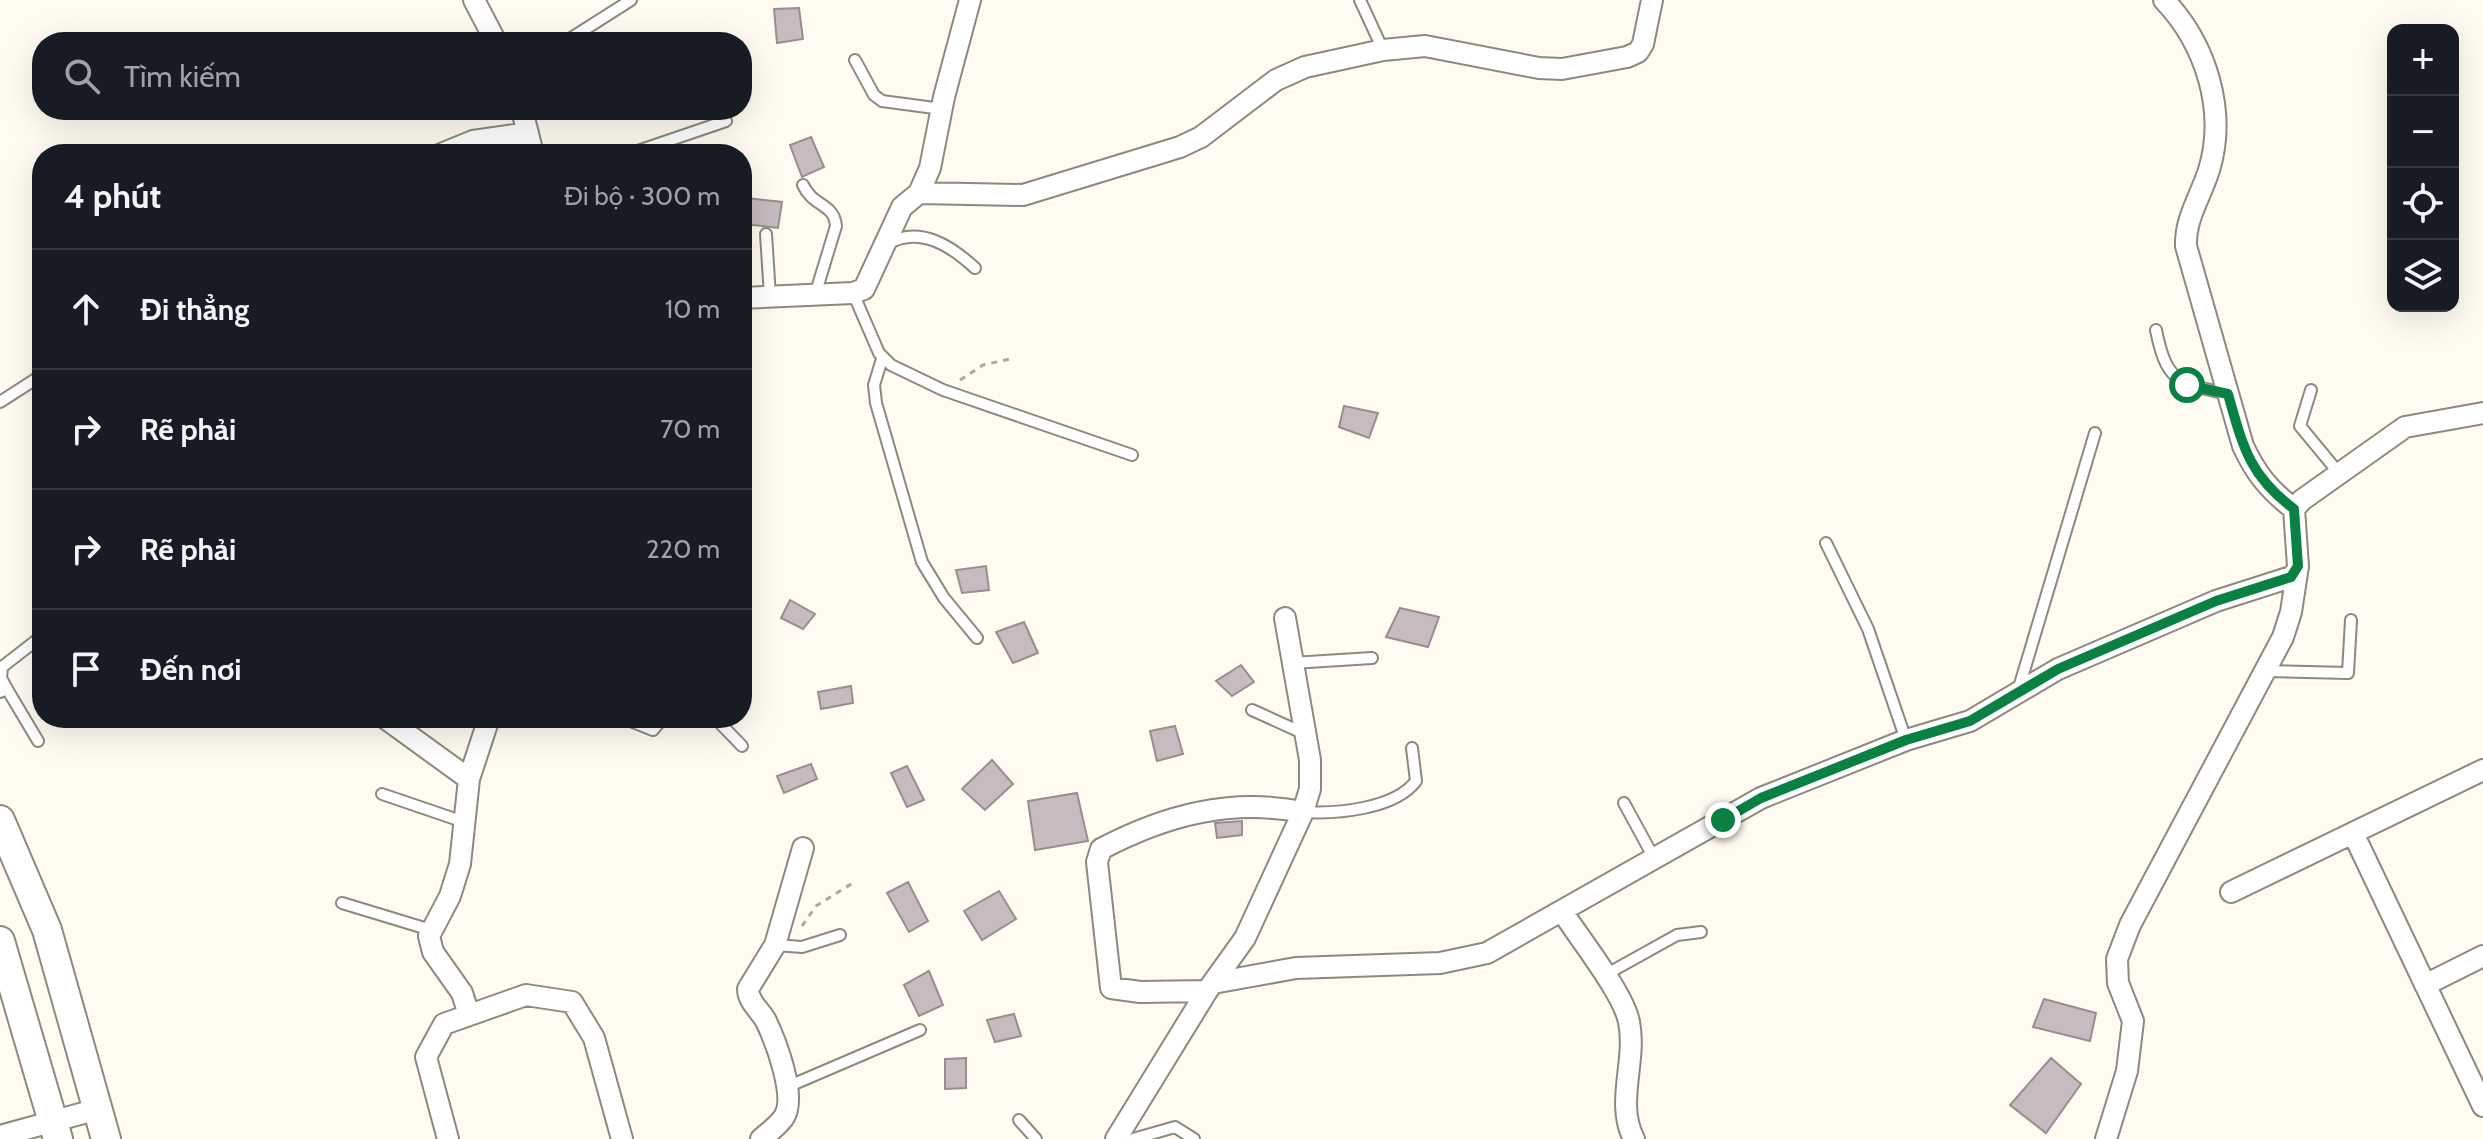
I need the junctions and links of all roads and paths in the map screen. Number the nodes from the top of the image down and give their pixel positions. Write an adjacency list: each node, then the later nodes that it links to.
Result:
1 (631, 0): 8 (lane)
2 (970, 0): 11 (street)
3 (1360, 0): 9 (lane)
4 (1652, 0): 9 (street)
5 (2164, 0): 33 (street)
6 (476, 1): 7 (street)
7 (491, 32)
8 (581, 32)
9 (1383, 50): 19 (street)
10 (855, 60): 11 (lane)
11 (942, 109): 19 (street)
12 (525, 120): 14 (street)
13 (726, 121): 17 (lane)
14 (528, 133): 15 (street); 16 (street)
15 (466, 144)
16 (531, 144)
17 (658, 144)
18 (803, 185): 24 (lane)
19 (919, 193): 21 (street)
20 (766, 234): 25 (lane)
21 (885, 245): 22 (lane); 23 (street)
22 (975, 268)
23 (853, 293): 24 (street); 28 (lane)
24 (815, 295): 25 (street)
25 (770, 296): 26 (street)
26 (752, 297)
27 (2156, 330): 33 (lane)
28 (882, 359): 31 (lane); 44 (lane)
29 (1010, 359): 31 (path)
30 (32, 381): 34 (lane)
31 (943, 390): 37 (lane)
32 (2311, 390): 38 (lane)
33 (2228, 394): 39 (street)
34 (0, 402)
35 (2483, 413): 38 (street)
36 (2095, 433): 50 (lane)
37 (1132, 455)
38 (2338, 472): 39 (street)
39 (2294, 509): 41 (street)
40 (1826, 543): 56 (lane)
41 (2296, 572): 48 (street); 50 (street)
42 (1285, 618): 47 (street)
43 (2351, 620): 48 (lane)
44 (977, 638)
45 (32, 644): 49 (lane)
46 (1372, 658): 47 (lane)
47 (1292, 663): 55 (street)
48 (2266, 671): 100 (street)
49 (3, 690): 57 (lane)
50 (2017, 693): 56 (street)
51 (1252, 710): 55 (lane)
52 (399, 728): 61 (street)
53 (486, 728): 61 (street)
54 (725, 728): 58 (lane)
55 (1305, 734): 64 (street)
56 (1906, 740): 69 (street)
57 (38, 741)
58 (742, 746)
59 (1412, 748): 64 (lane)
60 (2483, 770): 67 (street)
61 (469, 779): 66 (street)
62 (382, 794): 66 (lane)
63 (1624, 803): 69 (lane)
64 (1303, 812): 82 (street); 82 (street)
65 (0, 820): 87 (main road)
66 (464, 822): 74 (street)
67 (2353, 833): 71 (street); 81 (street)
68 (803, 848): 78 (street)
69 (1654, 858): 73 (street)
70 (856, 881): 78 (path)
71 (2231, 892)
72 (342, 903): 74 (lane)
73 (1562, 911): 80 (street); 82 (street)
74 (431, 930): 83 (street)
75 (1701, 932): 80 (lane)
76 (840, 935): 78 (lane)
77 (0, 941): 89 (main road)
78 (782, 946): 85 (street)
79 (2483, 956): 81 (street)
80 (1603, 976): 99 (street)
81 (2425, 985): 86 (street)
82 (1210, 987): 96 (street)
83 (469, 1015): 92 (street); 93 (street)
84 (920, 1030): 85 (lane)
85 (787, 1087): 94 (street)
86 (2483, 1106)
87 (98, 1109): 89 (street); 91 (main road)
88 (1019, 1120): 95 (lane)
89 (55, 1129): 90 (street)
90 (0, 1136)
91 (106, 1139)
92 (448, 1139)
93 (622, 1139)
94 (761, 1139)
95 (1036, 1139)
96 (1116, 1139)
97 (1133, 1139): 98 (lane)
98 (1194, 1139)
99 (1634, 1139)
100 (2106, 1139)

